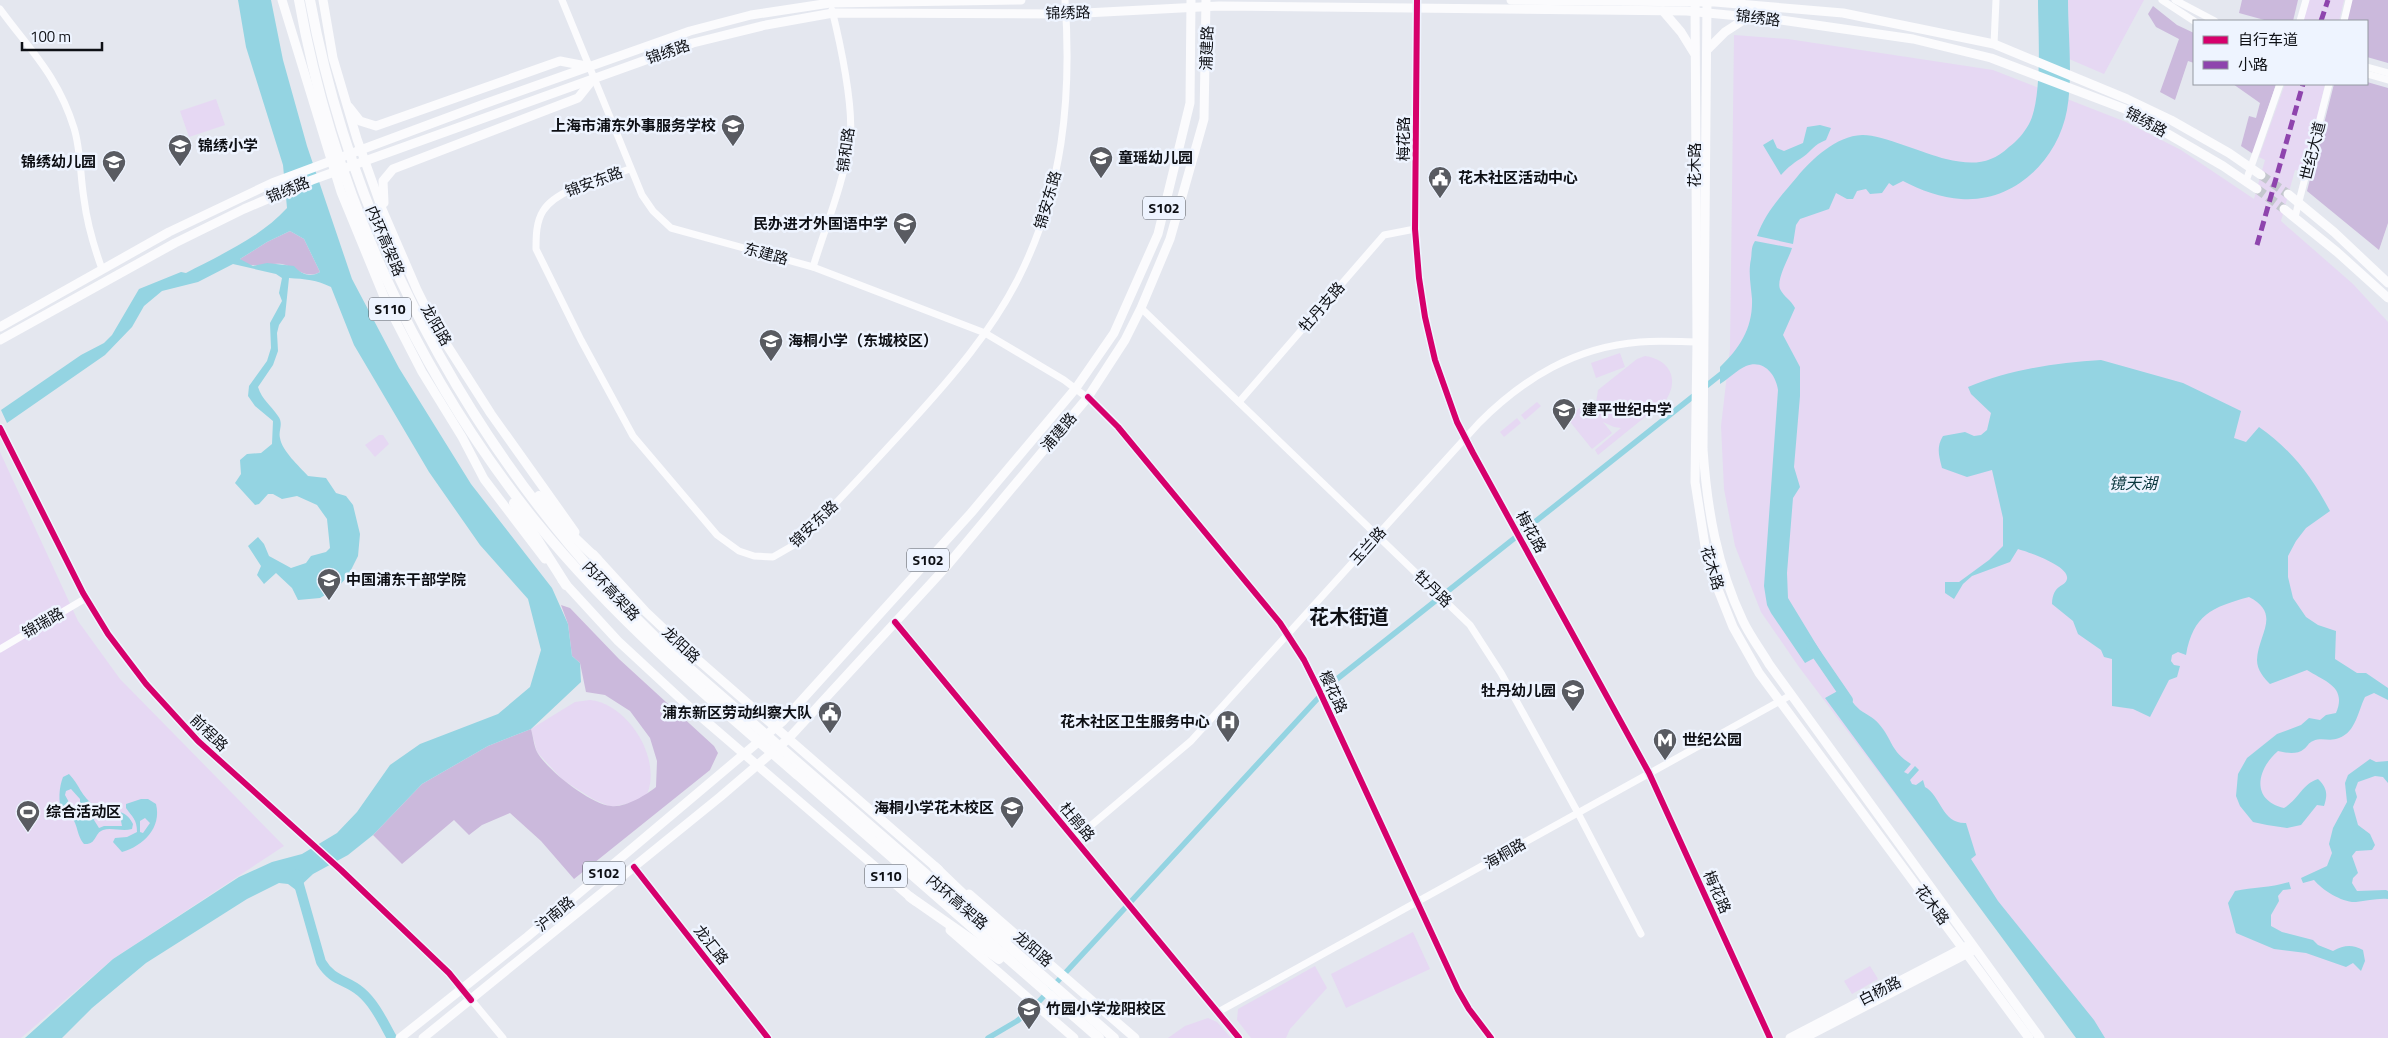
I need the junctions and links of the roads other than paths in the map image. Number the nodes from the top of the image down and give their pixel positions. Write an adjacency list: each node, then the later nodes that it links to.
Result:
1 (282, 0): 73 (main road, S110)
2 (299, 0): 70 (highway, 内环高架路)
3 (310, 0): 64 (highway, 内环高架路)
4 (323, 0): 43 (main road, 龙阳路 / S110)
5 (562, 0): 35 (street, 东建路)
6 (1021, 0): 14 (main road, 锦绣路)
7 (1065, 0): 26 (street, 锦安东路)
8 (1511, 0): 21 (main road, 锦绣路)
9 (1996, 0): 32 (street)
10 (2162, 0): 28 (street)
11 (2176, 0): 29 (street)
12 (2306, 0): 30 (street)
13 (2349, 0): 31 (street)
14 (830, 1): 25 (street, 锦和路); 35 (main road, 锦绣路)
15 (1695, 1): 16 (main road, 锦绣路); 21 (main road, 锦绣路); 23 (main road, 花木路)
16 (1707, 1): 17 (main road, 锦绣路); 24 (main road, 花木路)
17 (1746, 2): 32 (main road, 锦绣路)
18 (1191, 4): 19 (main road, 锦绣路); 26 (main road, 锦绣路); 65 (main road, 浦建路 / S102)
19 (1207, 4): 20 (main road, 锦绣路); 59 (main road, 浦建路 / S102)
20 (1417, 4): 21 (main road, 锦绣路); 53 (street, 梅花路)
21 (1664, 4): 23 (main road, 锦绣路); 34 (main road)
22 (0, 9): 56 (street)
23 (1695, 12): 24 (main road, 锦绣路); 34 (main road, 花木路)
24 (1707, 12): 27 (main road, 锦绣路); 33 (main road, 花木路)
25 (833, 13): 26 (main road, 锦绣路); 39 (main road, 锦绣路); 55 (street, 锦和路)
26 (1066, 14): 61 (street, 锦安东路)
27 (1748, 17): 33 (main road); 47 (main road, 锦绣路)
28 (2193, 20)
29 (2213, 20)
30 (2300, 20)
31 (2344, 20)
32 (1994, 44): 44 (main road, 锦绣路)
33 (1707, 50): 63 (main road, 花木路)
34 (1694, 53): 63 (main road, 花木路)
35 (589, 67): 39 (street, 东建路); 43 (main road); 56 (main road, 锦绣路)
36 (2368, 67): 37 (street)
37 (2388, 72)
38 (2368, 74): 40 (street)
39 (594, 78): 45 (street, 东建路); 54 (main road); 62 (main road, 锦绣路)
40 (2388, 80)
41 (2280, 85): 44 (street)
42 (2329, 85): 50 (street, 世纪大道)
43 (344, 100): 54 (main road, 龙阳路 / S110)
44 (2251, 168): 46 (main road, 锦绣路); 47 (street)
45 (630, 169): 55 (street, 东建路); 61 (street, 锦安东路)
46 (2261, 176)
47 (2246, 182): 48 (main road, 锦绣路)
48 (2257, 189)
49 (2288, 194): 50 (main road)
50 (2300, 202): 52 (street, 世纪大道); 57 (main road)
51 (2284, 209): 52 (main road)
52 (2295, 217): 58 (main road)
53 (1416, 229): 67 (street, 牡丹支路); 69 (street, 梅花路)
54 (399, 251): 72 (main road, 龙阳路 / S110)
55 (813, 267): 61 (street, 东建路)
56 (102, 269): 60 (main road, 锦绣路)
57 (2388, 283)
58 (2388, 298)
59 (1142, 308): 66 (main road, 浦建路 / S102); 67 (street, 牡丹路)
60 (0, 327)
61 (985, 333): 65 (street, 东建路)
62 (0, 340)
63 (1701, 342): 69 (street, 玉兰路); 79 (main road, 花木路); 80 (main road, 花木路)
64 (442, 361): 72 (highway); 74 (highway, 内环高架路)
65 (1076, 388): 66 (street, 东建路); 81 (main road, 浦建路 / S102)
66 (1088, 397): 76 (main road, 浦建路 / S102); 77 (street, 樱花路)
67 (1239, 402): 71 (street, 牡丹路)
68 (0, 428): 75 (street, 前程路)
69 (1466, 438): 71 (street, 玉兰路); 85 (street, 梅花路)
70 (482, 448): 73 (highway); 74 (highway, 内环高架路)
71 (1378, 536): 77 (street, 玉兰路); 86 (street, 牡丹路)
72 (597, 559): 81 (main road, 龙阳路 / S110)
73 (566, 585): 83 (main road, S110)
74 (601, 589): 94 (highway, 内环高架路)
75 (86, 598): 78 (street, 锦瑞路); 95 (street, 前程路)
76 (895, 622): 82 (main road, 浦建路 / S102); 87 (street, 杜鹃路)
77 (1288, 635): 87 (street, 玉兰路); 91 (street, 樱花路)
78 (0, 648)
79 (1791, 695): 80 (street, 海桐路); 93 (main road, 花木路)
80 (1780, 701): 85 (street, 海桐路); 93 (main road, 花木路)
81 (776, 728): 82 (main road, 龙阳路 / S110); 83 (main road, 沪南路 / S102)
82 (789, 738): 84 (main road, 沪南路 / S102); 89 (main road, 龙阳路 / S110)
83 (745, 755): 84 (main road, S110); 95 (main road, 沪南路 / S102)
84 (758, 765): 88 (main road, 沪南路 / S102); 90 (main road, S110)
85 (1649, 773): 86 (street, 海桐路); 109 (street, 梅花路)
86 (1578, 813): 91 (street, 海桐路); 92 (street, 牡丹路)
87 (1075, 839): 98 (street, 杜鹃路)
88 (634, 867): 97 (main road, 沪南路 / S102); 102 (street, 龙汇路)
89 (935, 867): 94 (highway)
90 (910, 897): 94 (highway)
91 (1417, 902): 98 (street, 海桐路); 108 (street, 樱花路)
92 (1641, 934)
93 (1969, 949): 110 (main road, 白杨路); 111 (main road, 白杨路); 112 (main road, 花木路); 113 (main road, 花木路)
94 (1040, 981): 96 (highway, 内环高架路); 103 (main road); 106 (main road, 龙阳路)
95 (462, 989): 97 (street, 前程路); 99 (main road, 沪南路 / S102)
96 (1058, 996): 104 (highway, 内环高架路); 105 (highway, 内环高架路)
97 (471, 1000): 100 (main road, 沪南路 / S102); 101 (street, 前程路)
98 (1218, 1012): 107 (street, 杜鹃路)
99 (403, 1036)
100 (423, 1038)
101 (504, 1038)
102 (768, 1038)
103 (1074, 1038)
104 (1098, 1038)
105 (1114, 1038)
106 (1135, 1038)
107 (1239, 1038)
108 (1491, 1038)
109 (1770, 1038)
110 (1790, 1038)
111 (1804, 1038)
112 (2028, 1038)
113 (2040, 1038)

